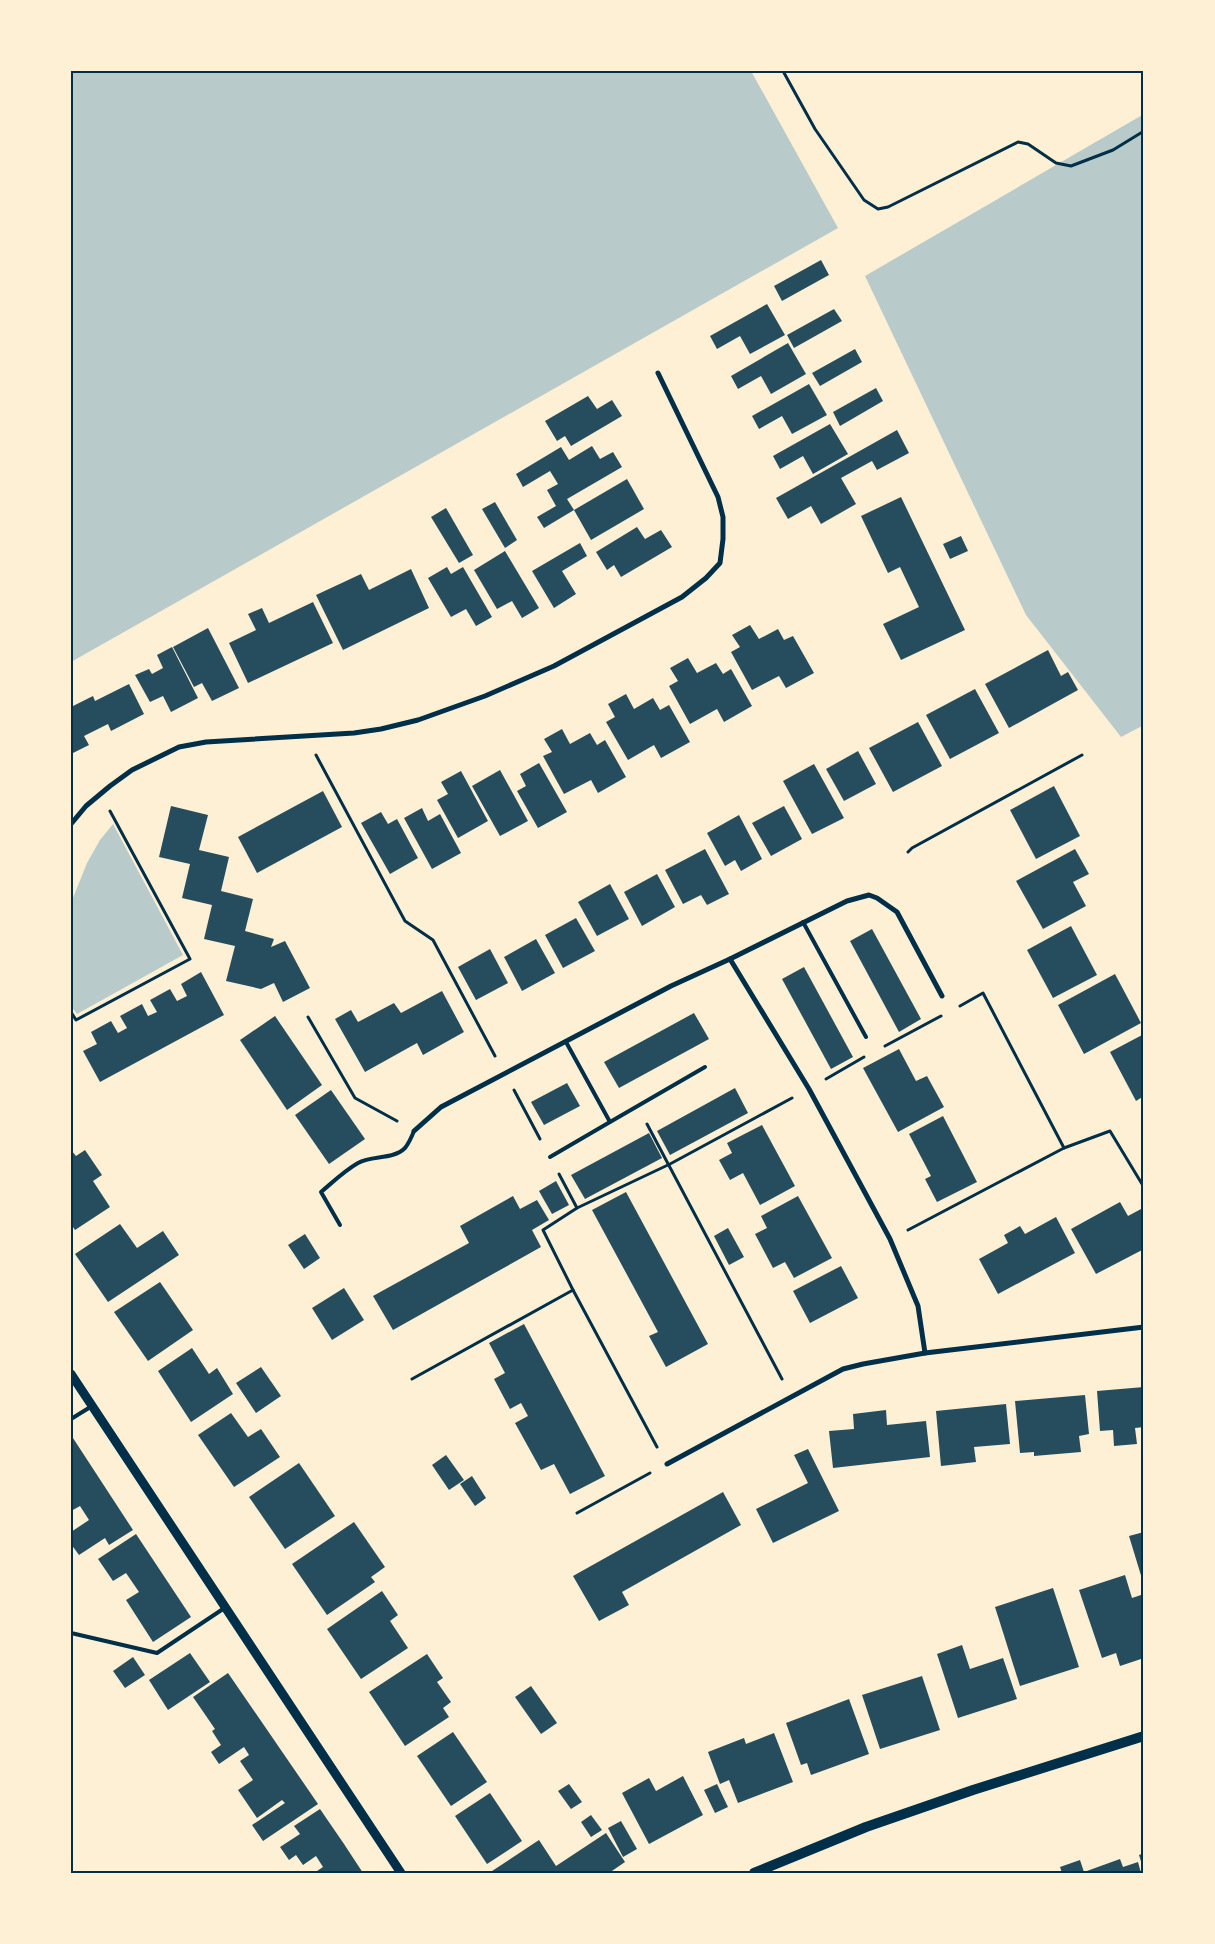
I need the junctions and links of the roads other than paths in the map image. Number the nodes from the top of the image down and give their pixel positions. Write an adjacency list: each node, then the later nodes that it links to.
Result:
1 (658, 373): 2 (street)
2 (71, 824)
3 (803, 922): 4 (street); 5 (street); 6 (lane)
4 (730, 959): 7 (street); 14 (street)
5 (942, 996)
6 (866, 1036)
7 (566, 1042): 9 (lane); 10 (street)
8 (704, 1067): 9 (lane)
9 (610, 1122): 11 (lane)
10 (414, 1131): 12 (lane)
11 (550, 1156)
12 (340, 1225)
13 (1144, 1327): 14 (street)
14 (925, 1353): 18 (street)
15 (71, 1374): 16 (street)
16 (92, 1406): 17 (lane); 19 (street)
17 (71, 1419)
18 (667, 1464)
19 (226, 1607): 20 (lane); 22 (street)
20 (71, 1633)
21 (1144, 1736): 23 (main road)
22 (402, 1873)
23 (754, 1873)

